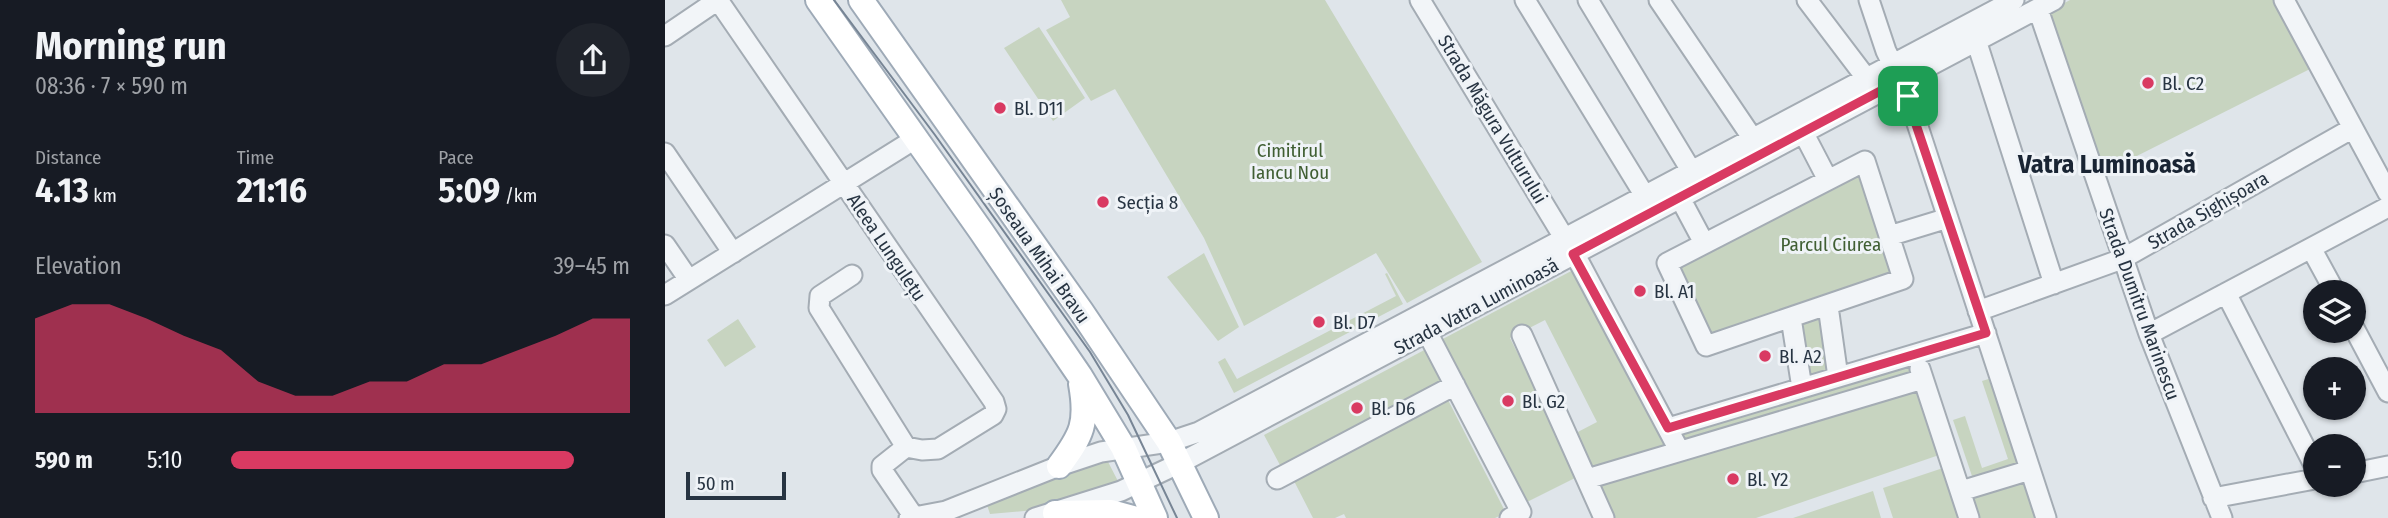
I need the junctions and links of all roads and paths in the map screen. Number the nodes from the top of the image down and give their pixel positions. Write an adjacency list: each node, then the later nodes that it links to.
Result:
1 (718, 0): 13 (street, Aleea Lungulețu); 24 (street, Aleea Lungulețu)
2 (818, 0): 19 (main road, Șoseaua Mihai Bravu)
3 (860, 0): 63 (main road, Șoseaua Mihai Bravu)
4 (1420, 0): 33 (street, Strada Măgura Vulturului)
5 (1525, 0): 26 (street)
6 (1588, 0): 22 (street)
7 (1658, 0): 20 (street)
8 (1807, 0): 16 (street)
9 (1869, 0): 15 (street)
10 (2014, 0): 15 (street, Strada Vatra Luminoasă)
11 (2284, 0): 17 (street)
12 (2046, 4): 14 (street, Strada Vatra Luminoasă); 36 (street, Strada Dumitru Marinescu)
13 (665, 36)
14 (1976, 40): 15 (street, Strada Vatra Luminoasă); 40 (street)
15 (1898, 73): 16 (street, Strada Vatra Luminoasă); 18 (street, Strada Vatra Luminoasă); 29 (street)
16 (1867, 79): 20 (street, Strada Vatra Luminoasă)
17 (2353, 128): 25 (street); 36 (street, Strada Sighișoara)
18 (1803, 132): 23 (street); 27 (street, Strada Vatra Luminoasă)
19 (915, 139): 24 (street); 52 (main road, Șoseaua Mihai Bravu)
20 (1753, 139): 22 (street, Strada Vatra Luminoasă)
21 (665, 153): 35 (street)
22 (1692, 172): 26 (street, Strada Vatra Luminoasă)
23 (1828, 180): 30 (street); 31 (street)
24 (844, 183): 35 (street); 61 (street, Aleea Lungulețu)
25 (2388, 193)
26 (1645, 196): 33 (street, Strada Vatra Luminoasă)
27 (1680, 198): 31 (street); 33 (street, Strada Vatra Luminoasă)
28 (2388, 207): 34 (street)
29 (1948, 218): 30 (street); 44 (street)
30 (1889, 236): 43 (street)
31 (1704, 243): 45 (street)
32 (665, 245): 38 (street)
33 (1569, 247): 46 (street, Strada Vatra Luminoasă); 58 (street, Strada Măgura Vulturului); 63 (street, Strada Vatra Luminoasă)
34 (2311, 248): 39 (street); 41 (street)
35 (733, 253): 38 (street)
36 (2122, 259): 40 (street, Strada Sighișoara); 48 (street, Strada Dumitru Marinescu)
37 (852, 275): 61 (street)
38 (689, 280): 42 (street)
39 (2328, 280)
40 (2055, 284): 44 (street, Strada Sighișoara)
41 (2225, 293): 48 (street); 59 (street)
42 (665, 295)
43 (1828, 306): 45 (street); 53 (street)
44 (1979, 311): 47 (street)
45 (1791, 318): 56 (street)
46 (1427, 332): 55 (street); 63 (street, Strada Vatra Luminoasă)
47 (1986, 333): 51 (street); 66 (street)
48 (2149, 334): 73 (street, Strada Dumitru Marinescu)
49 (1522, 335): 70 (street)
50 (2362, 343): 57 (street)
51 (1915, 355): 53 (street); 54 (street)
52 (1080, 376): 60 (main road, Șoseaua Mihai Bravu); 64 (main road)
53 (1838, 377): 56 (street)
54 (1923, 379): 62 (street); 72 (street)
55 (1455, 385): 69 (street); 81 (street)
56 (1802, 388): 58 (street)
57 (2388, 392)
58 (1668, 428): 62 (street, Strada Măgura Vulturului)
59 (2303, 444)
60 (1133, 446): 63 (street, Strada Vatra Luminoasă); 64 (street, Strada Vatra Luminoasă); 68 (main road, Șoseaua Mihai Bravu)
61 (906, 447): 76 (street)
62 (1679, 450): 70 (street)
63 (1175, 452): 68 (street, Strada Vatra Luminoasă); 80 (main road, Șoseaua Mihai Bravu)
64 (1059, 466): 74 (street, Strada Vatra Luminoasă)
65 (2388, 466): 67 (street)
66 (2030, 470): 72 (street); 84 (street)
67 (2366, 470)
68 (1148, 478): 75 (street, Strada Vatra Luminoasă); 79 (main road, Șoseaua Mihai Bravu)
69 (1277, 479)
70 (1587, 479): 82 (street)
71 (2303, 482): 73 (street)
72 (1961, 491): 83 (street)
73 (2213, 498): 85 (street, Strada Dumitru Marinescu)
74 (948, 514): 76 (street, Strada Vatra Luminoasă); 77 (street)
75 (1045, 516): 78 (main road)
76 (912, 518)
77 (967, 518)
78 (1133, 518)
79 (1155, 518)
80 (1206, 518)
81 (1510, 518)
82 (1604, 518)
83 (1969, 518)
84 (2046, 518)
85 (2222, 518)

